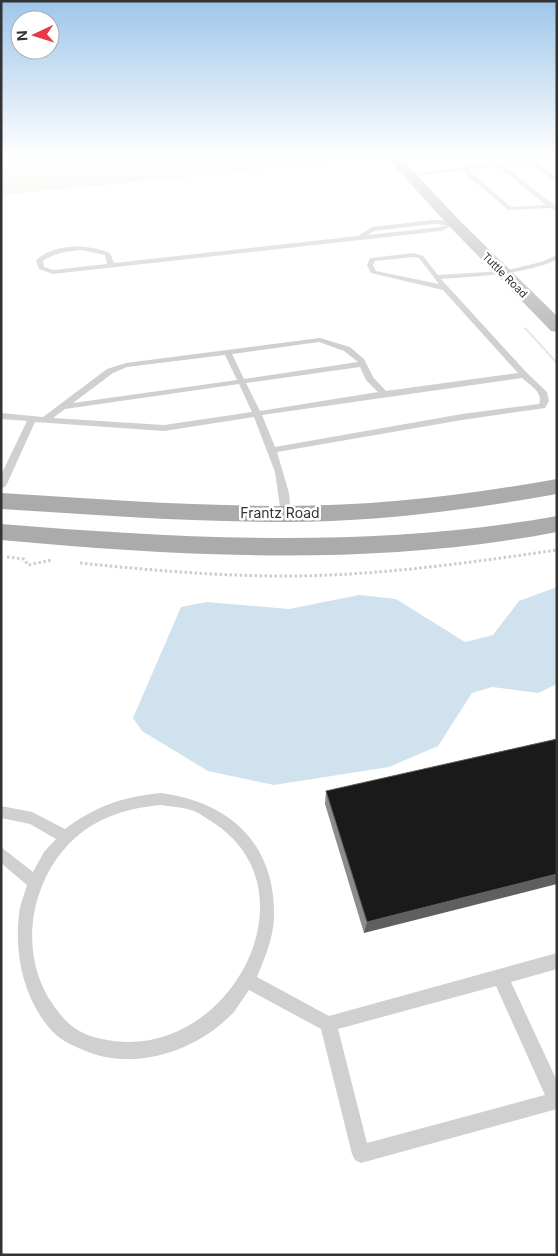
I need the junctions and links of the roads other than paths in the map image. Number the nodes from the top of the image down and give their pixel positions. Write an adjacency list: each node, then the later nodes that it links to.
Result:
1 (447, 216): 2 (main road, Tuttle Road)
2 (454, 223): 4 (lane); 5 (main road, Tuttle Road)
3 (557, 257): 5 (lane)
4 (111, 266): 4 (lane)
5 (504, 273): 6 (lane); 8 (main road, Tuttle Road)
6 (436, 277): 7 (lane); 7 (lane)
7 (445, 288): 11 (lane)
8 (557, 327)
9 (228, 352): 10 (lane); 12 (lane); 14 (lane)
10 (363, 364): 12 (lane); 13 (lane)
11 (524, 374): 13 (lane); 19 (lane)
12 (241, 382): 14 (lane); 15 (lane)
13 (384, 394): 15 (lane)
14 (62, 407): 18 (lane)
15 (256, 414): 18 (lane); 19 (lane)
16 (1, 416): 17 (lane)
17 (32, 419): 18 (lane); 20 (lane)
18 (44, 420)
19 (272, 450): 24 (lane)
20 (1, 486)
21 (557, 486): 24 (main road, Frantz Road)
22 (1, 500): 24 (main road, Frantz Road)
23 (557, 503): 27 (main road)
24 (286, 514)
25 (557, 524): 27 (main road)
26 (1, 532): 27 (main road)
27 (414, 542)
28 (1, 812): 29 (lane)
29 (65, 837): 31 (lane); 34 (lane)
30 (1, 854): 31 (lane)
31 (32, 880): 34 (lane)
32 (557, 961): 33 (lane)
33 (500, 976): 35 (lane); 36 (lane)
34 (248, 981): 35 (lane)
35 (328, 1024): 36 (lane)
36 (557, 1100)

